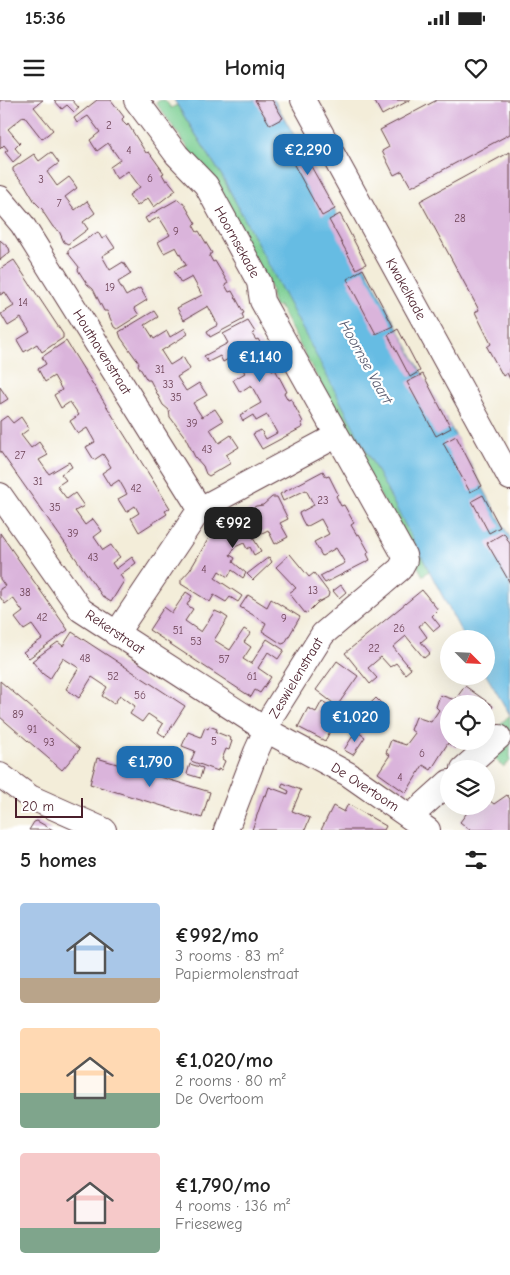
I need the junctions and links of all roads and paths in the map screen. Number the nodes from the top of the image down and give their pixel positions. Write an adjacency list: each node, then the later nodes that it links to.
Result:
1 (136, 100): 4 (street, Hoornsekade)
2 (303, 100): 5 (street, Kwakelkade)
3 (0, 198): 7 (street, Houthavenstraat)
4 (336, 436): 7 (street); 8 (street, Hoornsekade)
5 (510, 478)
6 (0, 495): 9 (street, Rekerstraat)
7 (200, 509): 9 (street)
8 (404, 555): 10 (street, Zeswielenstraat)
9 (116, 634): 10 (street, Rekerstraat)
10 (266, 730): 15 (street, De Overtoom); 17 (street, Zeswielenstraat)
11 (499, 737): 12 (street)
12 (474, 760)
13 (3, 783): 16 (street)
14 (440, 794): 15 (street, De Overtoom)
15 (419, 823)
16 (104, 830)
17 (226, 830)

